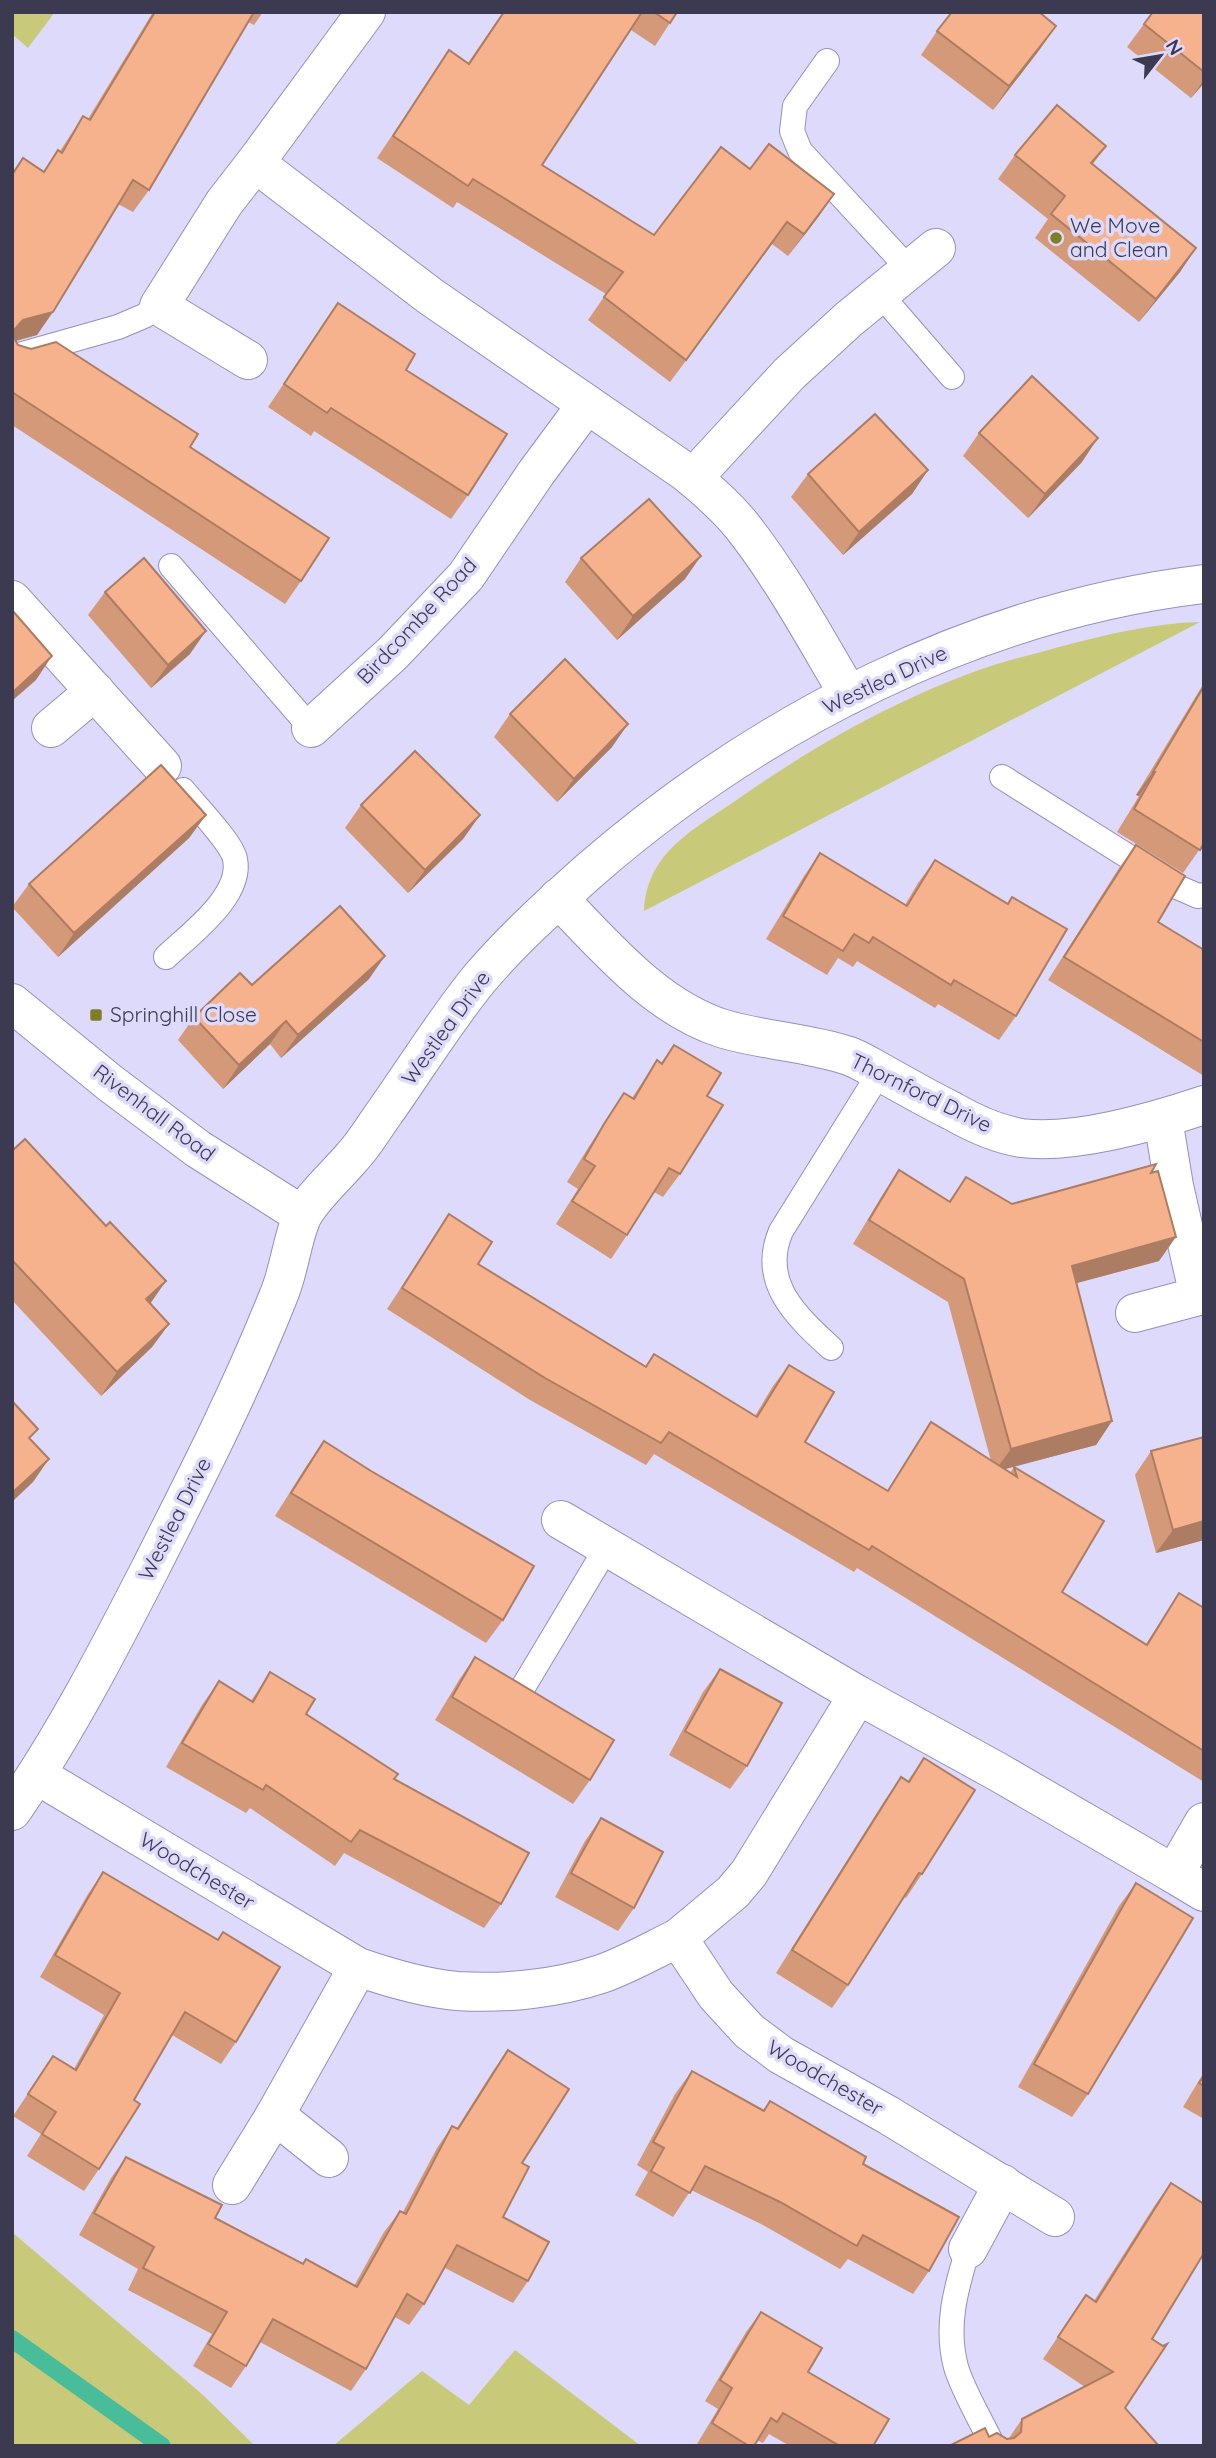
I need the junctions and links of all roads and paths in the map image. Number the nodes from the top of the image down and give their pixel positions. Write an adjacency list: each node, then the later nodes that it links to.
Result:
1 (366, 12): 3 (street)
2 (827, 61): 4 (lane)
3 (255, 163): 6 (street); 10 (street)
4 (923, 259): 5 (street)
5 (880, 294): 9 (lane); 11 (street)
6 (159, 306): 7 (lane); 8 (street)
7 (12, 357)
8 (248, 360)
9 (952, 377)
10 (587, 404): 11 (street); 18 (street, Birdcombe Road)
11 (693, 478): 16 (street)
12 (170, 566): 18 (lane)
13 (1204, 584): 16 (street, Westlea Drive)
14 (12, 600): 15 (street)
15 (95, 691): 17 (street); 19 (street)
16 (849, 695): 22 (street, Westlea Drive)
17 (51, 728)
18 (311, 728)
19 (162, 766): 23 (lane)
20 (1002, 777): 21 (lane)
21 (1204, 895)
22 (558, 898): 25 (street, Thornford Drive); 28 (street, Westlea Drive)
23 (166, 957)
24 (12, 1003): 28 (street, Rivenhall Road)
25 (880, 1072): 27 (street, Thornford Drive); 31 (lane)
26 (1204, 1105): 27 (street, Thornford Drive)
27 (1163, 1119): 29 (street)
28 (302, 1214): 36 (street, Westlea Drive)
29 (1201, 1306): 30 (street)
30 (1135, 1313)
31 (831, 1348)
32 (561, 1520): 33 (street)
33 (607, 1547): 34 (lane); 35 (street)
34 (522, 1689)
35 (858, 1695): 39 (street); 40 (street, Woodchester)
36 (37, 1775): 37 (street, Westlea Drive); 41 (street, Woodchester)
37 (12, 1811)
38 (1204, 1822): 39 (street)
39 (1189, 1883)
40 (678, 1938): 41 (street, Woodchester); 44 (street, Woodchester)
41 (358, 1967): 42 (street)
42 (275, 2115): 43 (street); 45 (street)
43 (329, 2158)
44 (1003, 2184): 46 (street, Woodchester); 47 (street)
45 (232, 2185)
46 (1055, 2217)
47 (968, 2249): 48 (lane)
48 (993, 2446)

